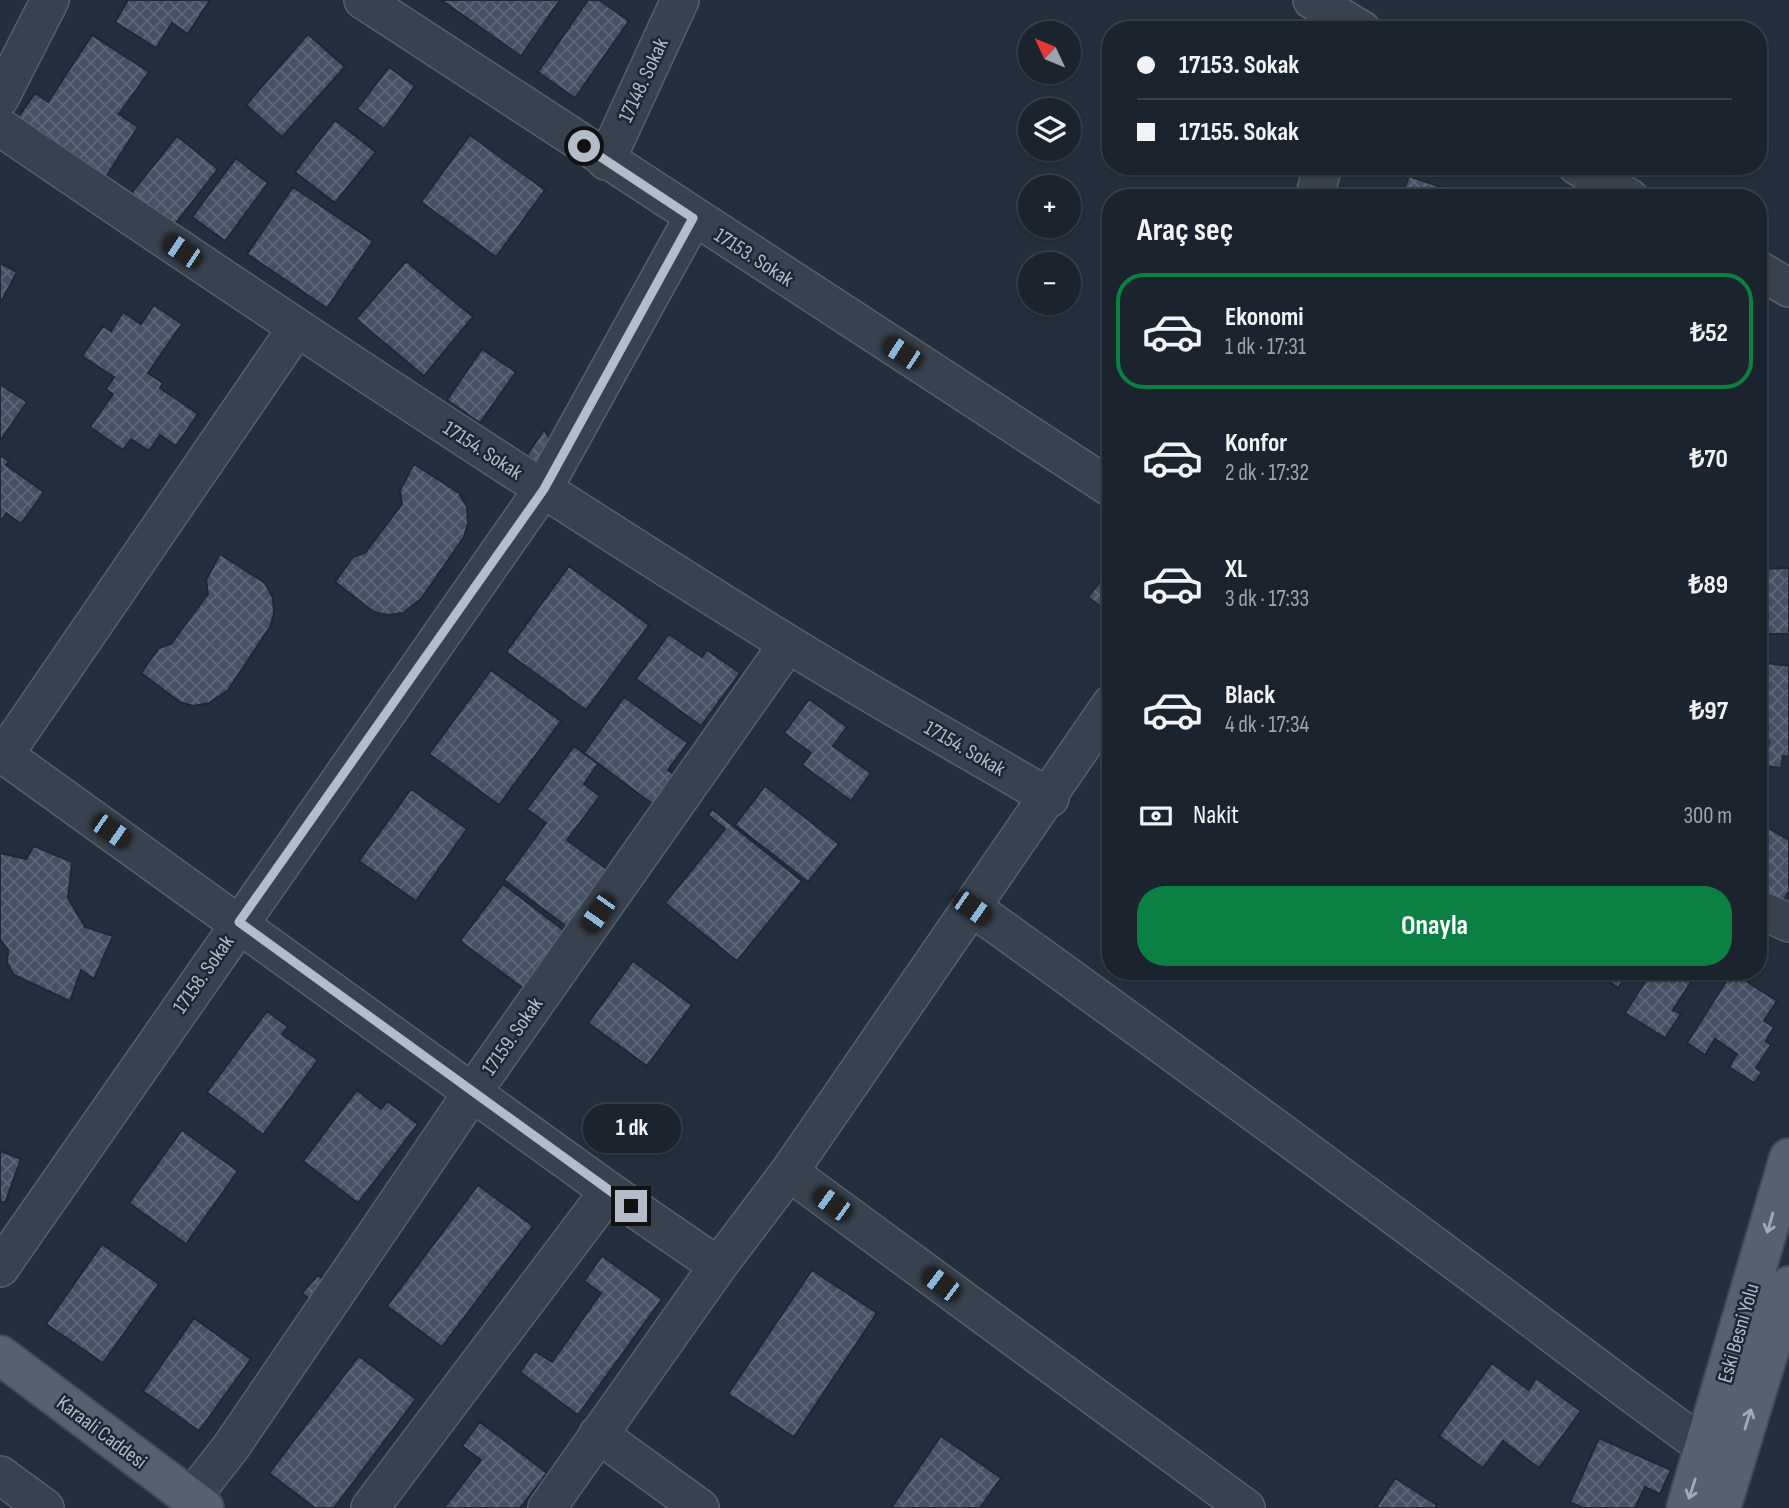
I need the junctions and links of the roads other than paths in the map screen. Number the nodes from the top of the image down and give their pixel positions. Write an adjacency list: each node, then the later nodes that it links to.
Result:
1 (50, 0): 6 (street)
2 (363, 0): 8 (street, 17153. Sokak)
3 (680, 0): 8 (street, 17148. Sokak)
4 (1312, 0): 5 (street)
5 (1347, 21)
6 (0, 98)
7 (0, 127): 12 (street, 17154. Sokak)
8 (606, 160): 9 (street, 17153. Sokak)
9 (693, 218): 13 (street, 17153. Sokak); 14 (street, 17158. Sokak)
10 (1767, 275): 11 (street)
11 (1789, 288)
12 (296, 330): 14 (street, 17154. Sokak); 17 (street)
13 (1102, 482)
14 (544, 489): 15 (street, 17154. Sokak); 21 (street, 17158. Sokak)
15 (788, 644): 18 (street, 17154. Sokak); 23 (street, 17159. Sokak)
16 (1102, 718): 18 (street)
17 (2, 753): 21 (street)
18 (1050, 798): 19 (street)
19 (972, 908): 25 (street); 32 (street)
20 (1767, 913): 22 (street)
21 (239, 922): 23 (street); 28 (street, 17158. Sokak)
22 (1789, 923)
23 (472, 1093): 26 (street); 34 (street, 17159. Sokak)
24 (1789, 1158): 32 (main road, Eski Besni Yolu, one-way to 32)
25 (789, 1172): 27 (street); 35 (street)
26 (609, 1191): 27 (street); 37 (street)
27 (718, 1266): 31 (street)
28 (0, 1268)
29 (1789, 1286): 41 (main road, Eski Besni Yolu, one-way to 29)
30 (0, 1355): 34 (main road, Karaali Caddesi)
31 (598, 1434): 38 (street); 39 (street)
32 (1705, 1447): 40 (main road, Eski Besni Yolu, one-way to 40)
33 (0, 1475): 36 (street)
34 (198, 1503)
35 (1227, 1503)
36 (45, 1508)
37 (370, 1508)
38 (547, 1508)
39 (700, 1508)
40 (1686, 1508)
41 (1721, 1508)

